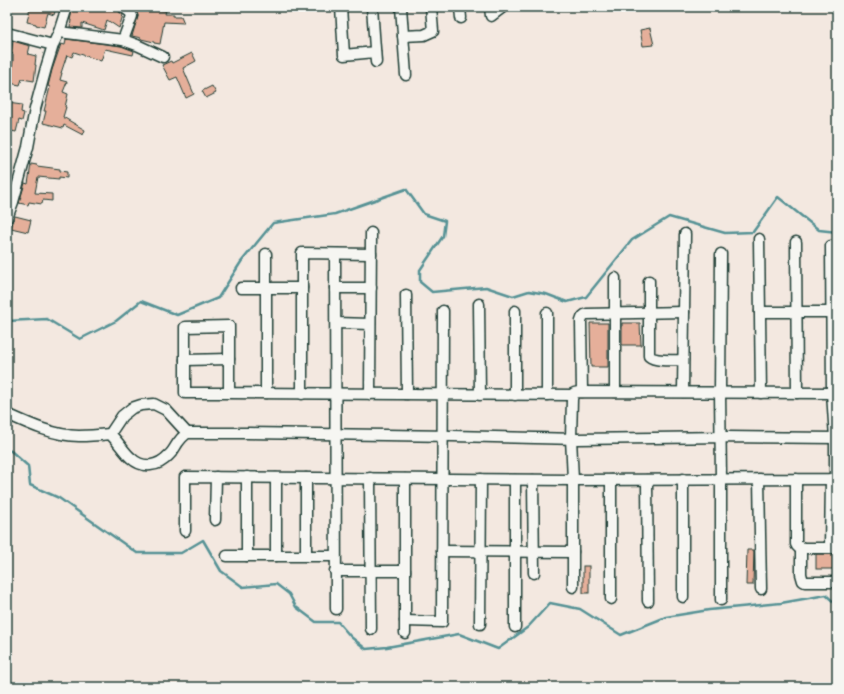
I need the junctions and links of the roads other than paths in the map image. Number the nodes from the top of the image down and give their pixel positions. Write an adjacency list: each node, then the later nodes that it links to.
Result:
1 (67, 7): 11 (street)
2 (123, 7): 14 (street)
3 (341, 7): 4 (street)
4 (372, 7)
5 (401, 7): 13 (street)
6 (431, 7): 13 (street)
7 (460, 7): 10 (street)
8 (490, 7): 9 (street)
9 (503, 7)
10 (461, 18)
11 (59, 32): 14 (street); 15 (street)
12 (7, 33): 15 (street)
13 (403, 36): 17 (street)
14 (123, 40): 16 (street)
15 (53, 45): 18 (street)
16 (163, 57)
17 (406, 75)
18 (7, 218)
19 (371, 232): 26 (street)
20 (684, 234): 40 (street)
21 (759, 239): 41 (street)
22 (796, 242): 42 (street)
23 (831, 246): 28 (street)
24 (266, 254): 32 (street)
25 (335, 254): 26 (street); 33 (street); 34 (street)
26 (371, 254): 35 (street)
27 (721, 254): 54 (street)
28 (834, 261): 43 (street)
29 (615, 278): 46 (street)
30 (649, 281): 45 (street)
31 (241, 288): 32 (street)
32 (266, 288): 33 (street); 59 (street)
33 (302, 288): 60 (street)
34 (336, 288): 35 (street); 47 (street)
35 (370, 288): 48 (street)
36 (406, 295): 63 (street)
37 (479, 304): 65 (street)
38 (443, 311): 64 (street)
39 (515, 311): 67 (street)
40 (684, 312): 45 (street); 51 (street)
41 (760, 312): 42 (street); 55 (street)
42 (796, 312): 43 (street); 57 (street)
43 (834, 312): 58 (street)
44 (547, 313): 68 (street)
45 (649, 313): 46 (street); 51 (street)
46 (615, 314): 52 (street); 66 (street)
47 (336, 323): 48 (street); 61 (street)
48 (370, 324): 62 (street)
49 (229, 359): 50 (street); 50 (street); 56 (street)
50 (185, 360): 56 (street)
51 (683, 360): 53 (street)
52 (615, 392): 53 (street); 66 (street)
53 (683, 392): 54 (street)
54 (720, 392): 55 (street); 74 (street)
55 (761, 392): 57 (street)
56 (229, 393): 59 (street)
57 (797, 393): 58 (street)
58 (835, 393): 76 (street)
59 (266, 394): 60 (street)
60 (302, 394): 61 (street)
61 (336, 394): 62 (street); 72 (street)
62 (370, 394): 63 (street)
63 (407, 394): 64 (street)
64 (442, 394): 65 (street); 73 (street)
65 (480, 394): 67 (street)
66 (577, 394): 68 (street); 75 (street)
67 (515, 395): 68 (street)
68 (547, 395)
69 (7, 414): 71 (street)
70 (187, 433): 71 (street); 71 (street); 72 (street)
71 (110, 434)
72 (336, 434): 73 (street); 81 (street)
73 (442, 436): 75 (street); 84 (street)
74 (721, 437): 75 (street); 76 (street); 87 (street)
75 (571, 438): 93 (street)
76 (836, 438): 90 (street)
77 (216, 477): 78 (street); 96 (street); 97 (street)
78 (246, 477): 79 (street); 106 (street)
79 (276, 478): 80 (street); 107 (street)
80 (306, 478): 81 (street); 108 (street)
81 (335, 478): 82 (street); 109 (street)
82 (370, 478): 83 (street); 111 (street)
83 (405, 479): 84 (street); 112 (street)
84 (442, 479): 85 (street); 100 (street)
85 (481, 479): 91 (street); 101 (street)
86 (683, 479): 87 (street); 95 (street); 117 (street)
87 (721, 479): 88 (street); 119 (street)
88 (759, 479): 89 (street); 116 (street)
89 (796, 479): 90 (street); 98 (street)
90 (834, 479): 99 (street)
91 (514, 480): 92 (street); 102 (street)
92 (533, 480): 93 (street); 103 (street)
93 (573, 480): 94 (street); 104 (street)
94 (611, 480): 95 (street); 118 (street)
95 (647, 480): 120 (street)
96 (215, 520)
97 (185, 531)
98 (801, 548): 99 (street); 114 (street)
99 (834, 548)
100 (442, 551): 101 (street); 122 (street)
101 (480, 551): 102 (street); 123 (street)
102 (514, 551): 103 (street); 124 (street)
103 (534, 551): 104 (street); 113 (street)
104 (573, 552): 115 (street)
105 (227, 556): 106 (street)
106 (247, 556): 107 (street)
107 (276, 556): 108 (street)
108 (306, 556): 109 (street)
109 (335, 556): 110 (street)
110 (336, 571): 111 (street); 121 (street)
111 (370, 571): 112 (street); 125 (street)
112 (405, 571): 122 (street)
113 (534, 573)
114 (837, 582)
115 (573, 587)
116 (761, 590)
117 (683, 596)
118 (611, 599)
119 (721, 600)
120 (648, 601)
121 (336, 609)
122 (405, 621): 126 (street)
123 (480, 624)
124 (515, 628)
125 (371, 629)
126 (405, 633)

